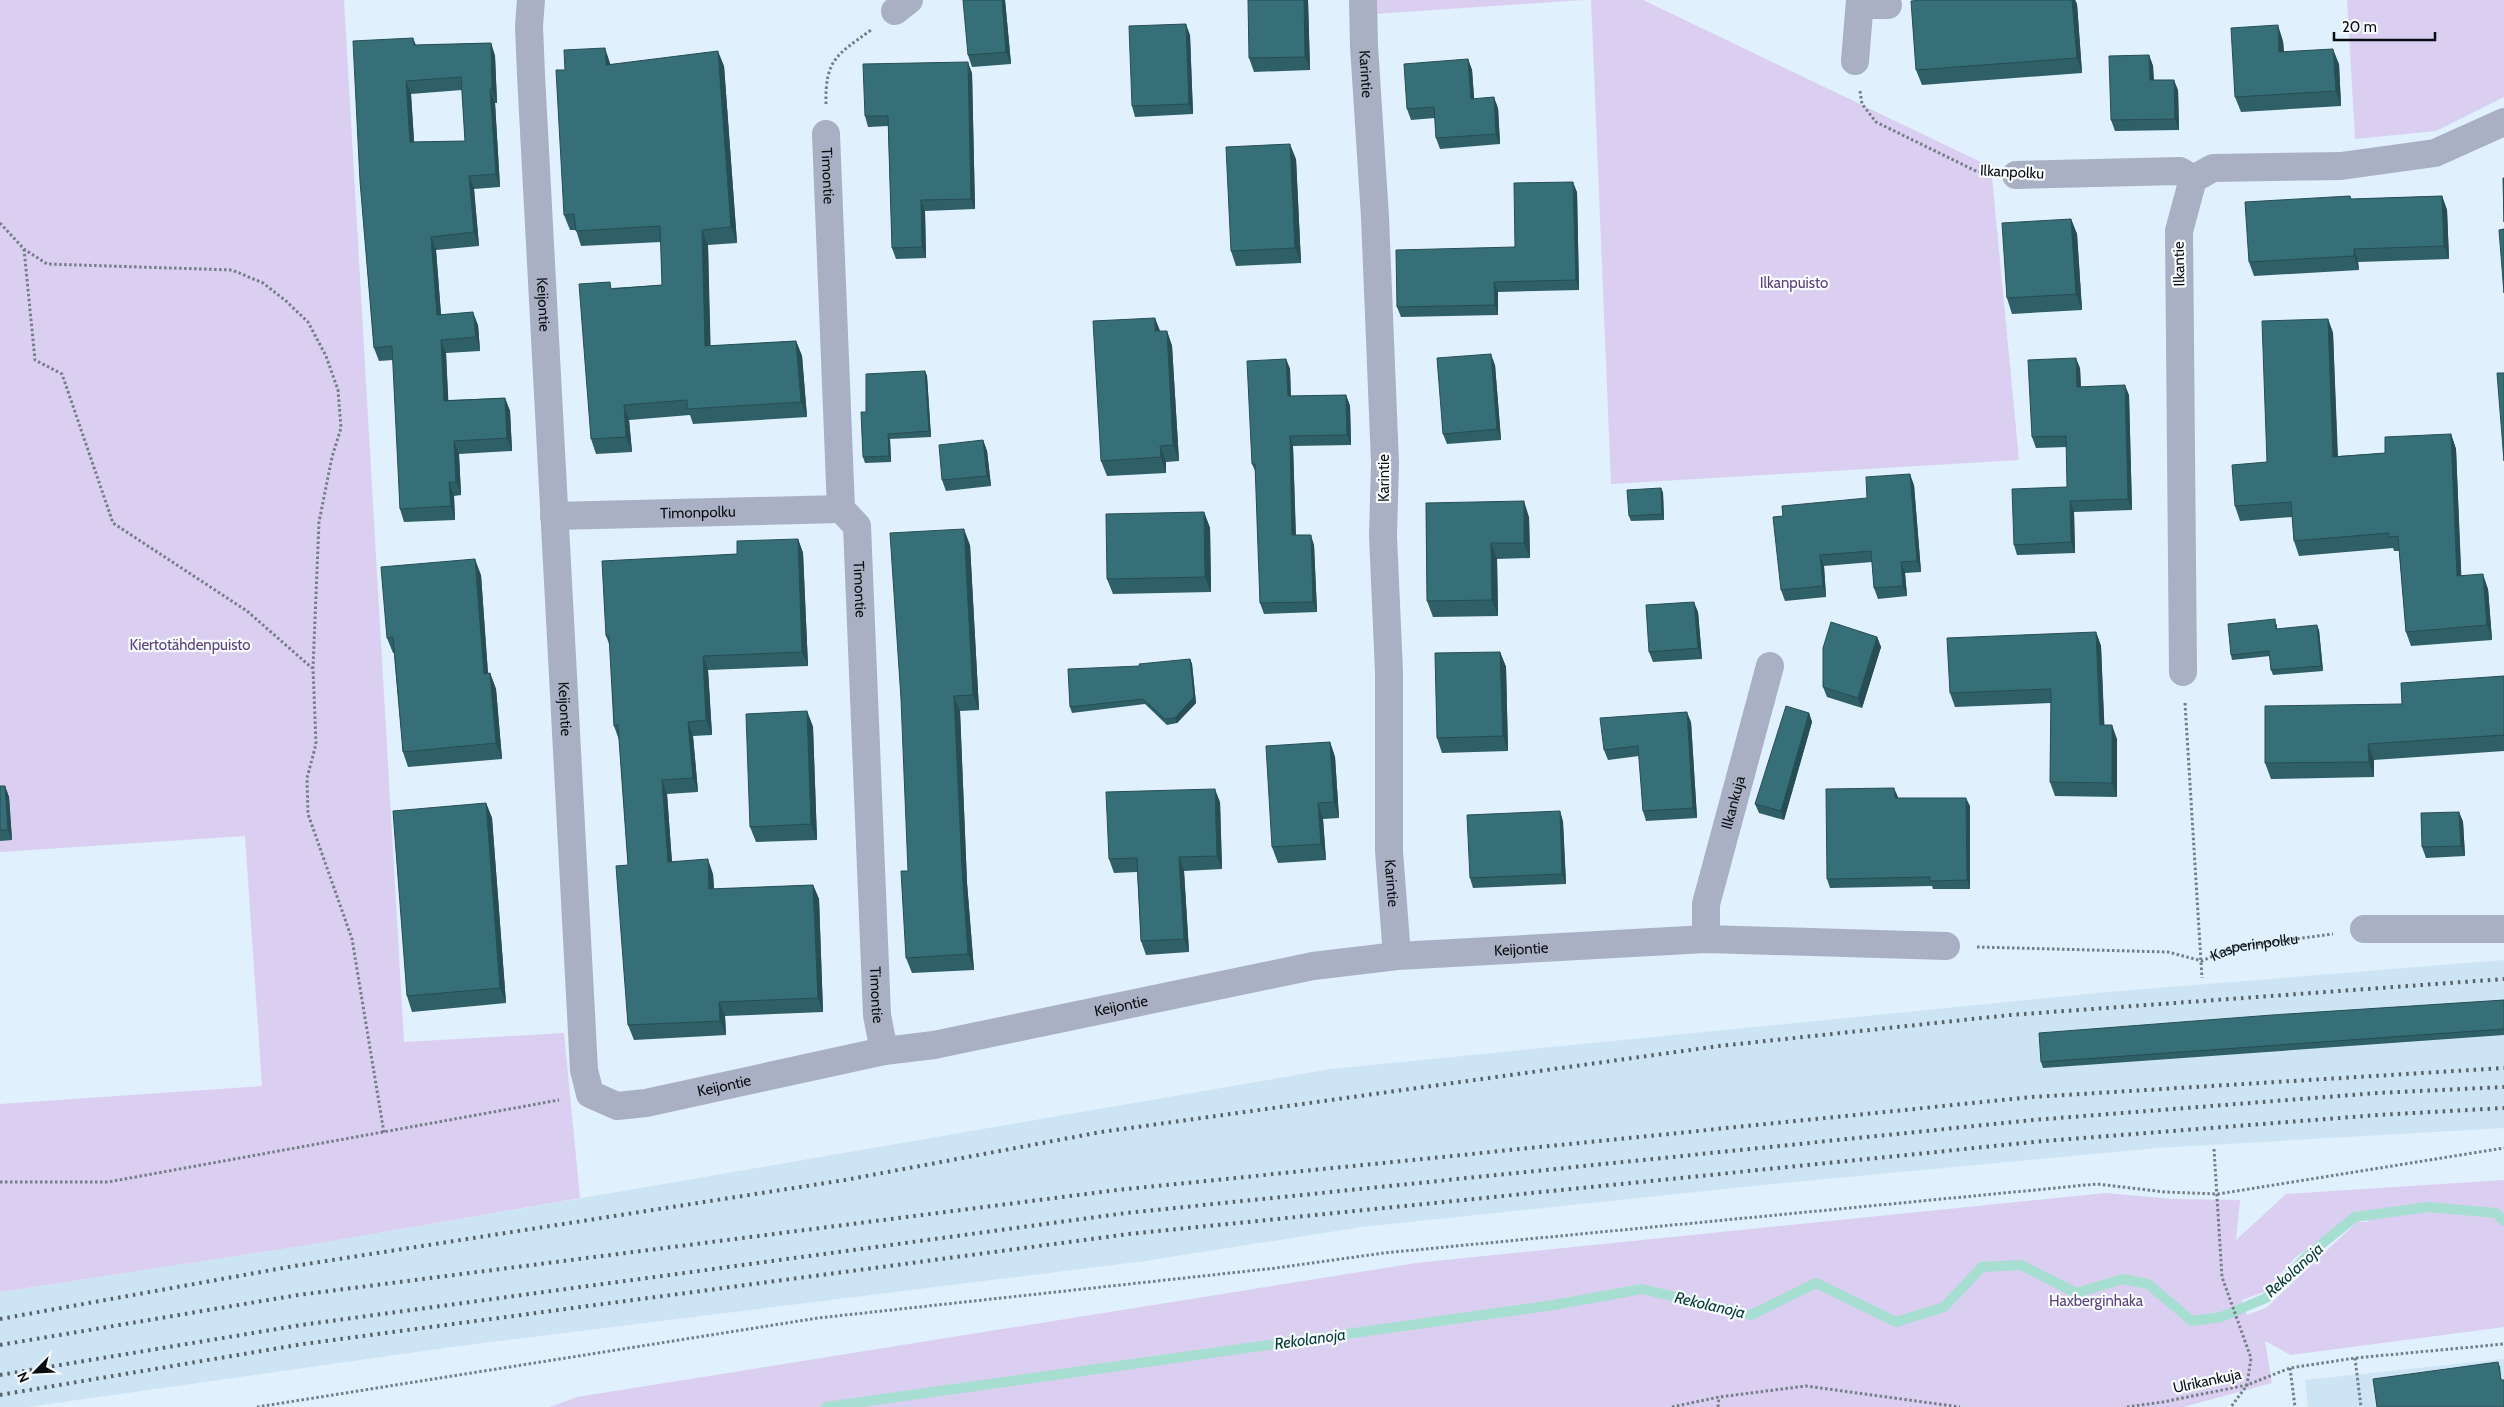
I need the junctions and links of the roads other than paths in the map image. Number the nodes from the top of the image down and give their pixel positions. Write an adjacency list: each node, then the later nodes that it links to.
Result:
1 (531, 0): 11 (street, Keijontie)
2 (1363, 0): 18 (street, Karintie)
3 (1860, 3): 4 (street); 5 (street)
4 (1888, 5)
5 (1856, 61)
6 (2504, 122): 9 (street)
7 (826, 134): 10 (street, Timontie)
8 (2016, 175): 9 (street, Ilkanpolku)
9 (2193, 179): 13 (street, Ilkantie)
10 (841, 509): 11 (street, Timonpolku); 19 (street, Timontie)
11 (554, 516): 19 (street, Keijontie)
12 (1770, 666): 16 (street, Ilkankuja)
13 (2183, 672)
14 (2364, 929): 15 (street)
15 (2504, 929)
16 (1706, 939): 17 (street, Keijontie); 18 (street, Keijontie)
17 (1946, 946)
18 (1397, 956): 19 (street, Keijontie)
19 (884, 1051)

